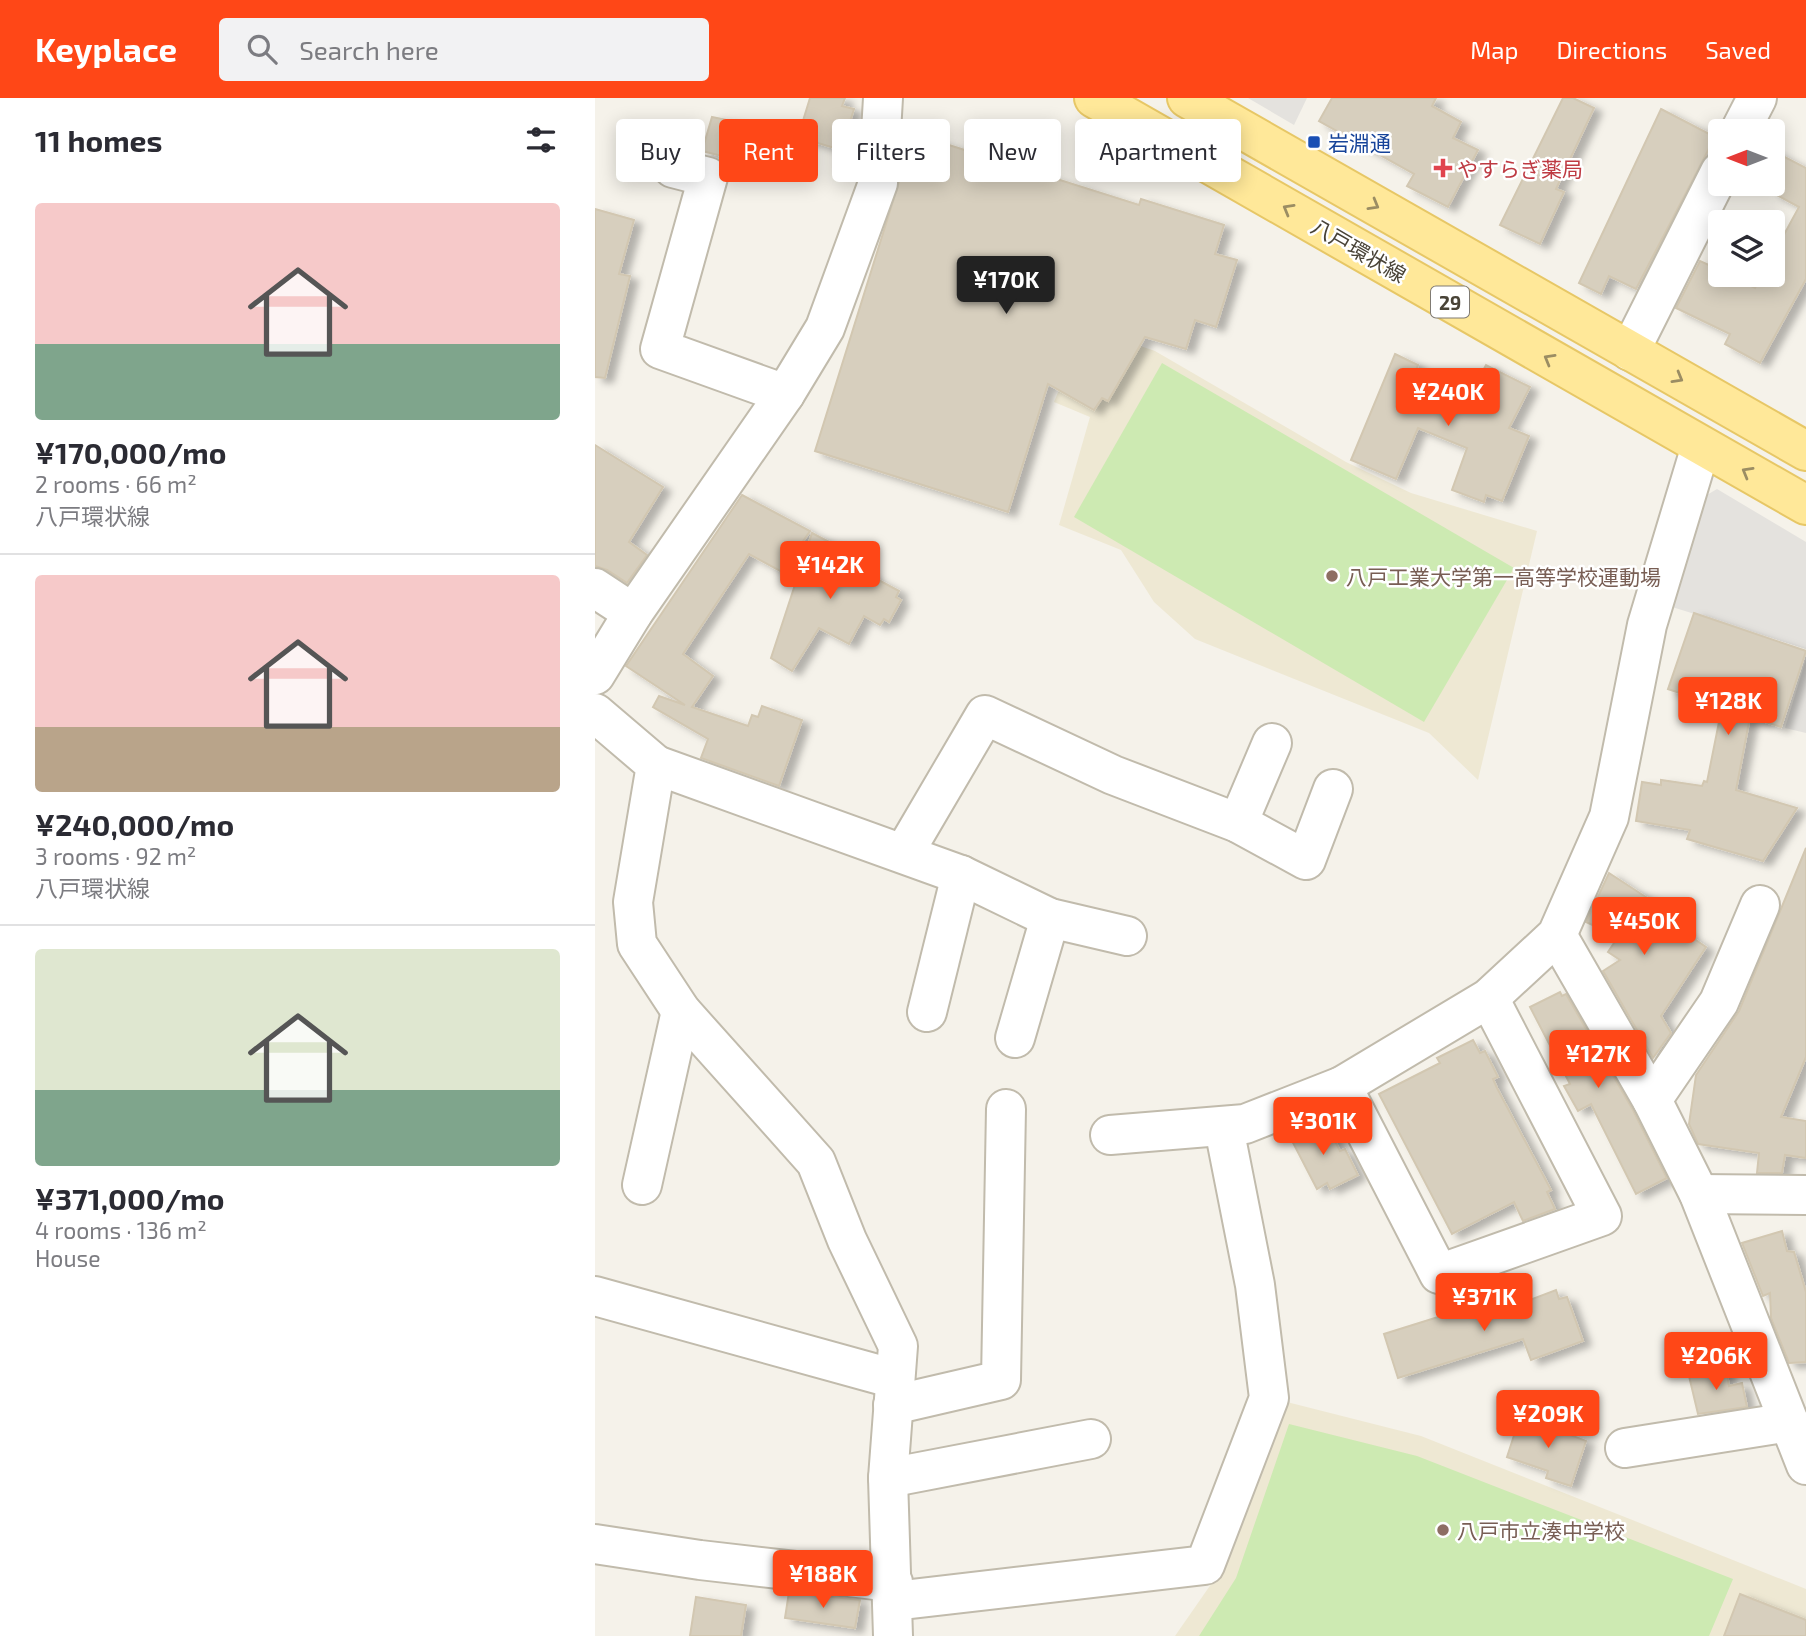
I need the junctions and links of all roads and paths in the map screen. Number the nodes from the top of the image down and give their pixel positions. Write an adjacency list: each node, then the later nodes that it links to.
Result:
1 (883, 98): 9 (street)
2 (1094, 98): 10 (main road, 八戸環状線 / 29, one-way to 2)
3 (1187, 98): 8 (main road, 29, one-way to 8)
4 (1757, 98): 5 (street)
5 (1747, 119)
6 (705, 176): 9 (street)
7 (1708, 196): 8 (street)
8 (1630, 351): 11 (main road, 29, one-way to 11)
9 (785, 394): 14 (street)
10 (1701, 446): 12 (main road, 八戸環状線 / 29, one-way to 10); 25 (street)
11 (1806, 451)
12 (1806, 505)
13 (595, 589): 14 (street)
14 (633, 613): 15 (street)
15 (595, 675)
16 (595, 713): 18 (street)
17 (1272, 743): 20 (street)
18 (656, 765): 21 (street); 28 (street)
19 (1332, 789): 20 (street)
20 (1238, 823): 21 (street)
21 (904, 853): 22 (street)
22 (961, 875): 24 (street); 29 (street)
23 (1760, 905): 32 (street)
24 (1050, 918): 26 (street); 30 (street)
25 (1557, 935): 27 (street); 32 (street)
26 (1127, 936)
27 (1489, 998): 31 (street); 31 (street)
28 (681, 1011): 36 (street); 40 (street)
29 (927, 1012)
30 (1015, 1038)
31 (1342, 1086): 34 (street)
32 (1652, 1100): 37 (street)
33 (1006, 1109): 40 (street)
34 (1223, 1128): 35 (street); 46 (street)
35 (1109, 1135)
36 (642, 1185)
37 (1699, 1194): 38 (street); 42 (street)
38 (1806, 1195)
39 (595, 1296): 40 (street)
40 (894, 1392): 44 (street)
41 (1091, 1439): 44 (street)
42 (1800, 1446): 43 (street)
43 (1625, 1448)
44 (888, 1478): 46 (street)
45 (595, 1544): 46 (street)
46 (894, 1606)

